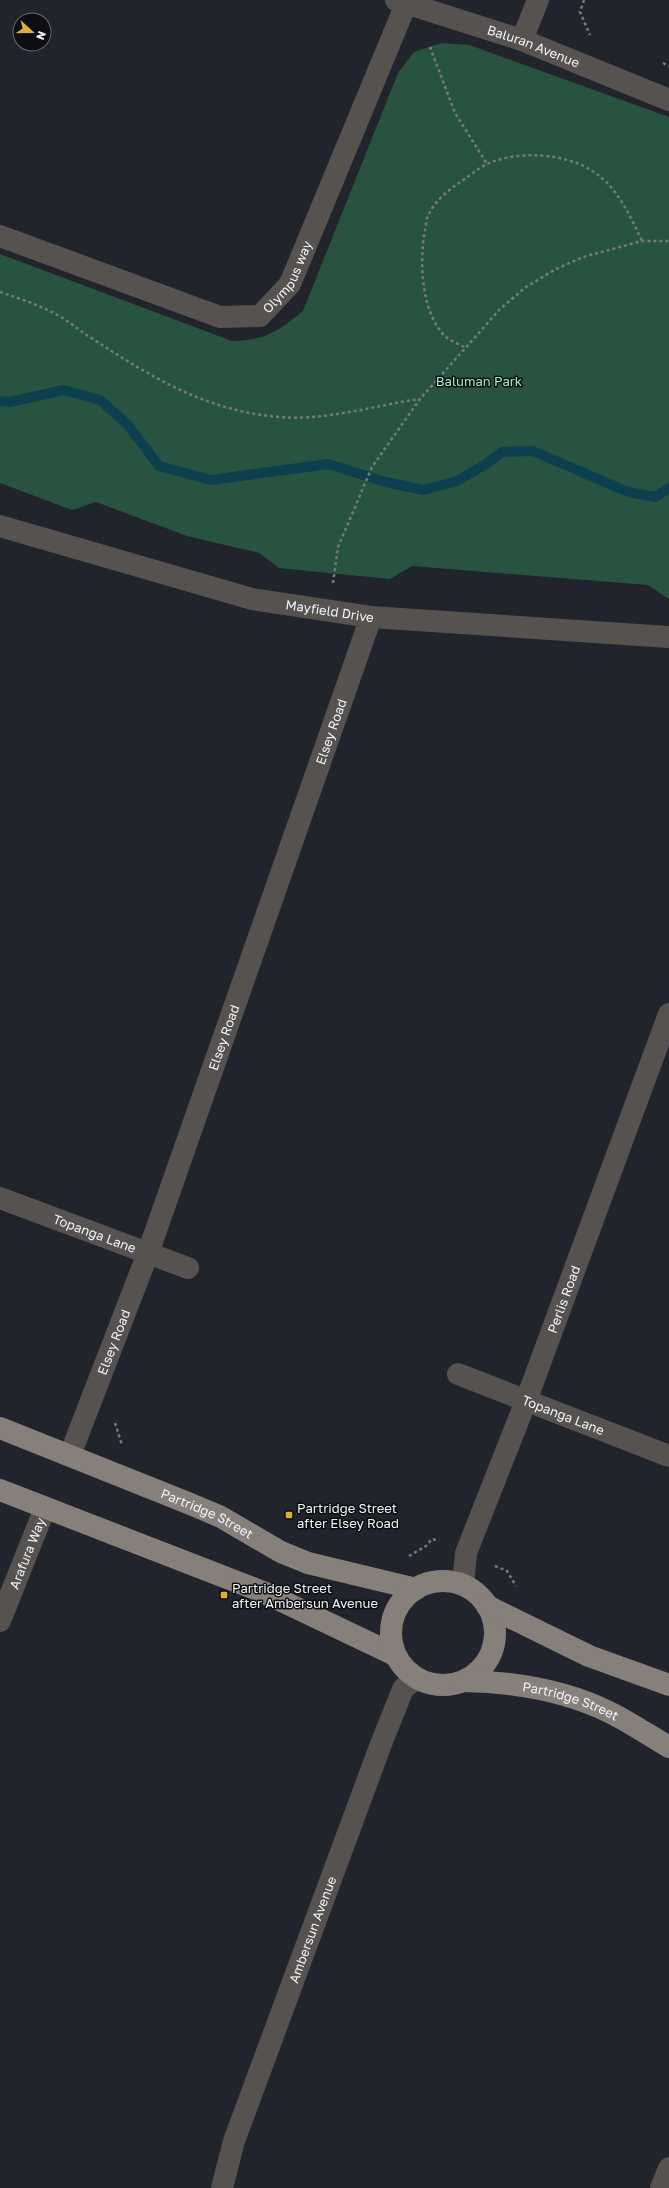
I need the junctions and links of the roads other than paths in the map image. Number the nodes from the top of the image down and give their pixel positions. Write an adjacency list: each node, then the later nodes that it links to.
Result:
1 (538, 0): 3 (street)
2 (401, 2): 3 (street, Baluran Avenue); 5 (street, Olympus way)
3 (522, 40): 4 (street, Baluran Avenue)
4 (669, 100)
5 (0, 236)
6 (0, 526): 7 (street, Mayfield Drive)
7 (371, 617): 8 (street, Mayfield Drive); 11 (street, Elsey Road)
8 (669, 637)
9 (669, 1014): 14 (street, Perlis Road)
10 (0, 1198): 11 (street, Topanga Lane)
11 (148, 1253): 12 (street, Topanga Lane); 16 (street, Elsey Road)
12 (188, 1268)
13 (458, 1374): 14 (street, Topanga Lane)
14 (526, 1401): 17 (street, Topanga Lane); 20 (street, Perlis Road)
15 (0, 1428): 16 (main road, Partridge Street)
16 (70, 1455): 21 (main road, Partridge Street)
17 (669, 1456)
18 (0, 1490): 19 (main road)
19 (45, 1508): 23 (street, Arafura Way); 24 (main road)
20 (463, 1585): 21 (main road); 22 (main road)
21 (416, 1588): 24 (main road)
22 (487, 1606): 26 (main road); 27 (main road)
23 (0, 1622)
24 (395, 1655): 25 (main road)
25 (416, 1678): 26 (main road); 30 (street, Ambersun Avenue)
26 (464, 1682): 28 (main road, Partridge Street)
27 (669, 1685)
28 (669, 1747)
29 (669, 2168): 31 (street)
30 (222, 2188)
31 (661, 2188)

